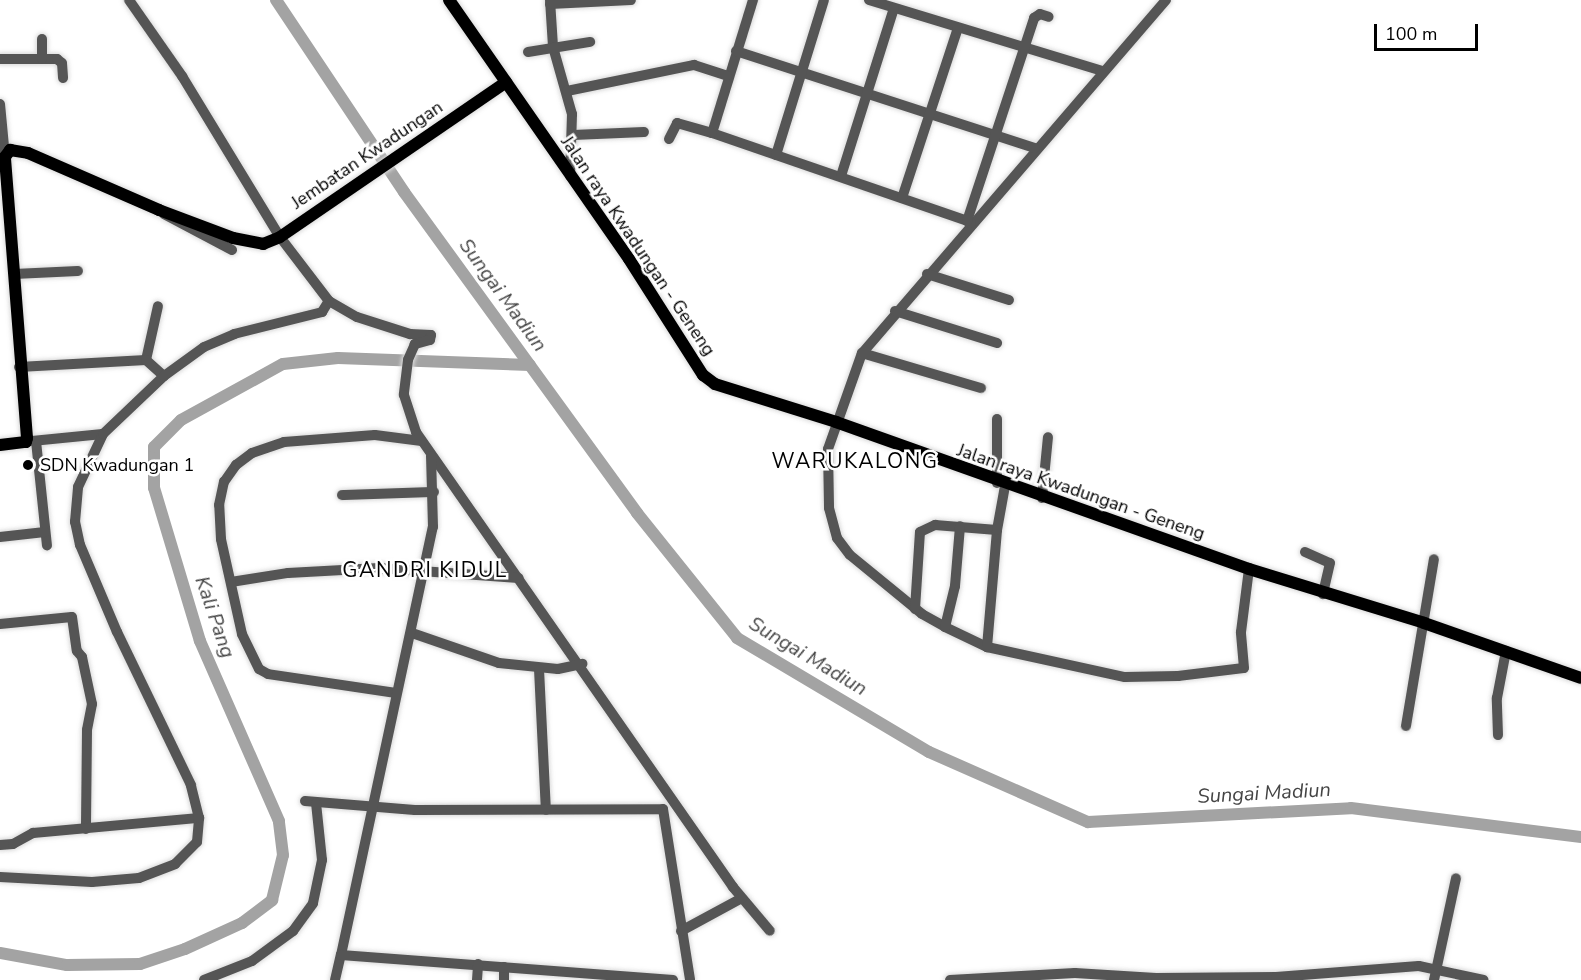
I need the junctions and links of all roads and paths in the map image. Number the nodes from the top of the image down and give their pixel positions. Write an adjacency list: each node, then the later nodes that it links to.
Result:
1 (129, 0): 44 (street)
2 (631, 0): 7 (street)
3 (753, 0): 16 (street)
4 (824, 0): 21 (street)
5 (869, 0): 9 (street)
6 (1166, 0): 20 (street)
7 (550, 2): 14 (street)
8 (454, 3): 24 (main road, Jalan raya Kwadungan - Geneng)
9 (894, 8): 11 (street); 26 (street)
10 (1049, 17): 15 (street)
11 (958, 28): 15 (street); 28 (street)
12 (42, 39): 19 (street)
13 (590, 42): 14 (street)
14 (553, 47): 17 (street); 25 (street)
15 (1024, 49): 20 (street); 32 (street)
16 (736, 51): 21 (street); 22 (street)
17 (528, 52)
18 (0, 59): 19 (street)
19 (42, 59): 23 (street)
20 (1102, 71): 35 (street)
21 (801, 72): 26 (street); 37 (street)
22 (727, 76): 25 (street); 30 (street)
23 (63, 78)
24 (506, 82): 40 (main road, Jalan raya Kwadungan - Geneng); 44 (main road, Jembatan Kwadungan)
25 (567, 91): 33 (street)
26 (866, 92): 28 (street); 39 (street)
27 (0, 104): 31 (street)
28 (931, 111): 32 (street); 41 (street)
29 (644, 132): 33 (street)
30 (712, 133): 34 (street); 37 (street)
31 (3, 134): 36 (street); 38 (street)
32 (994, 134): 35 (street); 43 (street)
33 (573, 135): 40 (street)
34 (669, 139)
35 (1035, 148): 43 (street)
36 (17, 149): 38 (main road); 42 (main road)
37 (776, 154): 39 (street)
38 (5, 157): 47 (main road)
39 (841, 176): 41 (street)
40 (570, 177): 60 (main road, Jalan raya Kwadungan - Geneng)
41 (902, 198): 43 (street)
42 (159, 210): 44 (main road); 45 (street)
43 (969, 222): 48 (street)
44 (280, 237): 50 (street)
45 (232, 250)
46 (78, 270): 47 (street)
47 (14, 274): 56 (main road)
48 (927, 274): 49 (street); 52 (street)
49 (1010, 300)
50 (329, 301): 57 (street); 64 (street)
51 (158, 306): 55 (street)
52 (895, 311): 53 (street); 54 (street)
53 (997, 343)
54 (862, 353): 58 (street); 60 (street)
55 (146, 360): 56 (street); 57 (street)
56 (19, 367): 63 (main road)
57 (164, 376): 61 (street)
58 (981, 388)
59 (997, 419): 67 (street)
60 (836, 422): 67 (main road, Jalan raya Kwadungan - Geneng); 83 (street)
61 (103, 434): 63 (street); 98 (street)
62 (1048, 437): 70 (street)
63 (31, 441): 65 (main road); 73 (street)
64 (422, 441): 66 (street); 81 (street)
65 (0, 445)
66 (431, 456): 68 (street); 80 (street)
67 (1001, 484): 70 (main road, Jalan raya Kwadungan - Geneng); 72 (street)
68 (434, 492): 69 (street); 79 (street)
69 (342, 495)
70 (1042, 498): 78 (main road, Jalan raya Kwadungan - Geneng)
71 (960, 526): 72 (street); 83 (street); 86 (street)
72 (997, 530): 88 (street)
73 (45, 532): 74 (street); 75 (street)
74 (0, 537)
75 (47, 545)
76 (1305, 552): 82 (street)
77 (1434, 559): 84 (street)
78 (1249, 569): 82 (main road, Jalan raya Kwadungan - Geneng); 88 (street)
79 (425, 570): 80 (street); 81 (street); 87 (street)
80 (519, 578): 90 (street)
81 (231, 582): 93 (street)
82 (1323, 594): 84 (main road, Jalan raya Kwadungan - Geneng)
83 (915, 609): 86 (street)
84 (1424, 623): 89 (main road, Jalan raya Kwadungan - Geneng); 94 (street)
85 (0, 624): 99 (street)
86 (945, 627): 88 (street)
87 (412, 633): 91 (street); 93 (street)
88 (987, 647)
89 (1506, 651): 92 (main road, Jalan raya Kwadungan - Geneng); 95 (street)
90 (582, 664): 91 (street); 103 (street)
91 (539, 669): 97 (street)
92 (1581, 676)
93 (396, 693): 96 (street)
94 (1406, 726)
95 (1498, 735)
96 (373, 807): 97 (street); 106 (street); 111 (street)
97 (546, 810): 104 (street)
98 (199, 818): 99 (street); 101 (street)
99 (86, 829): 100 (street)
100 (0, 845)
101 (0, 876)
102 (1456, 878): 108 (street)
103 (742, 898): 104 (street); 105 (street)
104 (681, 931): 116 (street)
105 (770, 931)
106 (341, 955): 107 (street); 112 (street)
107 (478, 964): 109 (street); 113 (street)
108 (1434, 966): 110 (street); 118 (street); 119 (street)
109 (504, 967): 114 (street); 115 (street)
110 (1075, 976): 117 (street)
111 (204, 980)
112 (335, 980)
113 (477, 980)
114 (504, 980)
115 (673, 980)
116 (690, 980)
117 (951, 980)
118 (1434, 980)
119 (1484, 980)

